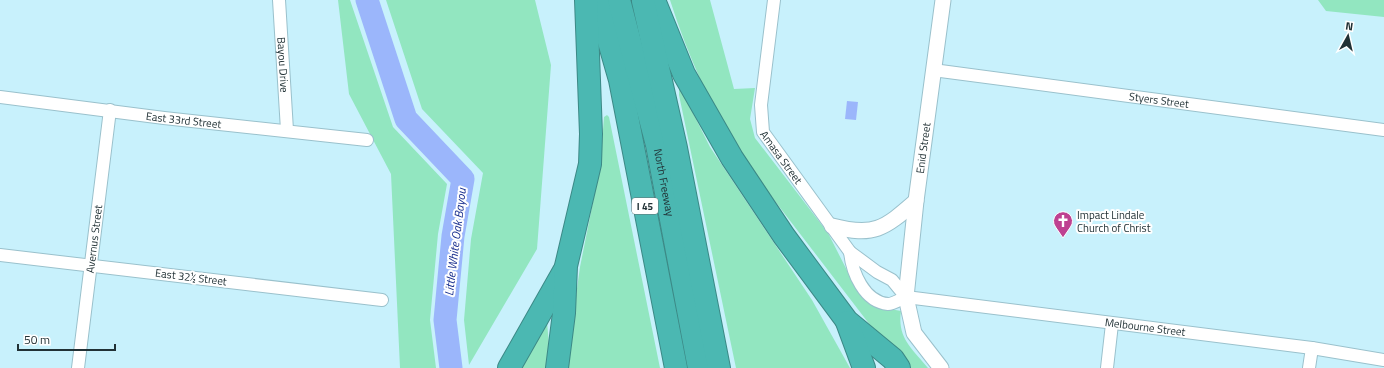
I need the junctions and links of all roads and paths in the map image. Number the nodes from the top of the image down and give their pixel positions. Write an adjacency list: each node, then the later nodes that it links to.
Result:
1 (279, 0): 12 (street, Bayou Drive)
2 (586, 0): 20 (highway)
3 (597, 0): 30 (highway, I 45)
4 (619, 0): 31 (highway, North Freeway)
5 (643, 0): 32 (highway, North Freeway)
6 (654, 0): 23 (highway)
7 (774, 0): 16 (street, Amasa Street)
8 (943, 0): 9 (street, Enid Street)
9 (934, 70): 13 (street, Styers Street); 15 (street, Enid Street)
10 (0, 97): 11 (street, East 33rd Street)
11 (110, 110): 12 (street, East 33rd Street); 19 (street, Avernus Street)
12 (287, 130): 14 (street, East 33rd Street)
13 (1384, 130)
14 (367, 140)
15 (916, 201): 16 (street); 21 (street, Enid Street)
16 (832, 226): 17 (street, Amasa Street)
17 (850, 252): 21 (street, Amasa Street); 21 (street, Amasa Street)
18 (0, 255): 19 (street, East 32½ Street)
19 (90, 266): 22 (street, East 32½ Street); 27 (street, Avernus Street)
20 (566, 266): 28 (highway); 29 (highway)
21 (906, 297): 24 (street, Melbourne Street); 35 (street, Enid Street)
22 (382, 300)
23 (847, 321): 33 (highway); 34 (highway)
24 (1112, 324): 25 (street, Melbourne Street); 36 (street)
25 (1312, 348): 26 (street, Melbourne Street); 37 (street)
26 (1384, 360)
27 (78, 368)
28 (509, 368)
29 (557, 368)
30 (676, 368)
31 (699, 368)
32 (719, 368)
33 (864, 368)
34 (899, 368)
35 (941, 368)
36 (1107, 368)
37 (1309, 368)

